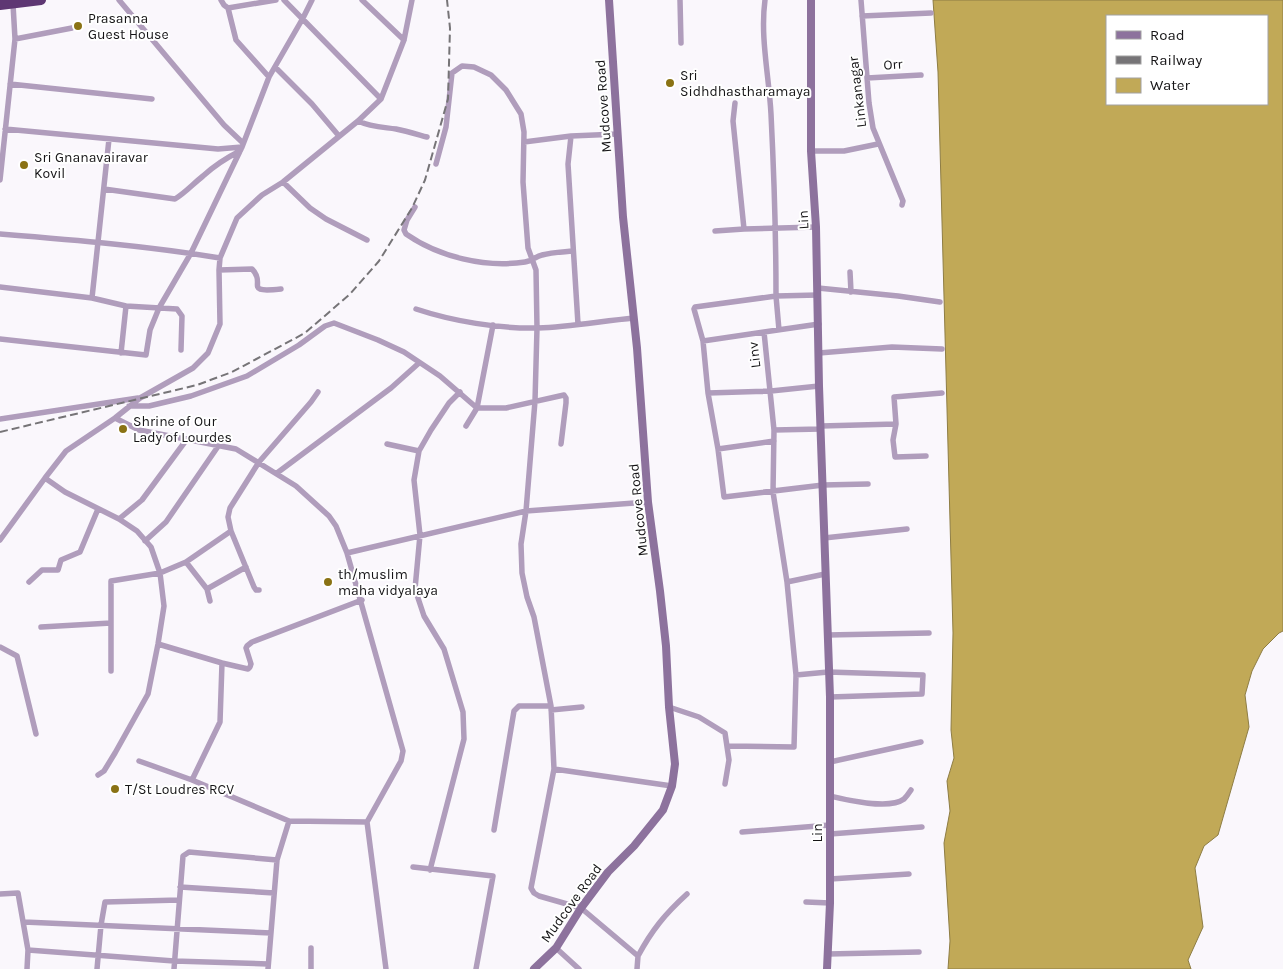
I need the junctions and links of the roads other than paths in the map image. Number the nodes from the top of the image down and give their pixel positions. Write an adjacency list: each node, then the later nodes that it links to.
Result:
1 (41, 0): 15 (highway)
2 (119, 0): 41 (street)
3 (222, 0): 16 (street)
4 (276, 0): 16 (street)
5 (284, 0): 19 (street)
6 (312, 0): 19 (street)
7 (362, 0): 22 (street)
8 (412, 0): 22 (street)
9 (609, 0): 34 (street, Mudcove Road)
10 (680, 0): 23 (street)
11 (765, 0): 50 (street)
12 (811, 0): 42 (street, Lin)
13 (862, 0): 18 (street, Linkanagar)
14 (0, 4): 15 (highway)
15 (13, 4): 21 (street)
16 (228, 8): 26 (street)
17 (931, 13): 18 (street)
18 (862, 16): 27 (street, Linkanagar)
19 (304, 18): 24 (street); 30 (street)
20 (72, 28): 21 (street)
21 (15, 38): 28 (street)
22 (404, 40): 30 (street)
23 (682, 43)
24 (275, 67): 26 (street); 35 (street)
25 (921, 74): 27 (street, Orr)
26 (269, 77): 41 (street)
27 (867, 78): 40 (street, Linkanagar)
28 (10, 84): 29 (street); 33 (street)
29 (152, 99)
30 (381, 99): 32 (street)
31 (735, 103): 51 (street)
32 (358, 121): 35 (street); 37 (street)
33 (6, 129): 38 (street); 44 (street)
34 (618, 134): 36 (street); 72 (street, Mudcove Road)
35 (339, 136): 45 (street)
36 (571, 136): 39 (street); 56 (street)
37 (426, 137)
38 (109, 139): 41 (street); 46 (street)
39 (524, 142): 43 (street); 59 (street)
40 (878, 144): 42 (street); 47 (street, Linkanagar)
41 (242, 147): 46 (street); 57 (street)
42 (811, 150): 49 (street, Lin)
43 (436, 164)
44 (0, 180)
45 (282, 182): 54 (street); 58 (street)
46 (104, 189): 55 (street)
47 (902, 205)
48 (415, 207): 59 (street)
49 (816, 227): 50 (street); 64 (street, Lin)
50 (776, 228): 51 (street); 66 (street)
51 (744, 229): 52 (street)
52 (715, 231)
53 (0, 234): 55 (street)
54 (367, 240)
55 (98, 242): 57 (street); 67 (street)
56 (573, 251): 59 (street); 73 (street)
57 (192, 253): 58 (street); 70 (street)
58 (220, 258): 60 (street)
59 (533, 260): 76 (street)
60 (219, 270): 63 (street); 92 (street)
61 (850, 272): 65 (street)
62 (0, 287): 67 (street)
63 (281, 289)
64 (818, 292): 65 (street); 66 (street); 74 (street, Lin)
65 (851, 292): 68 (street)
66 (776, 296): 77 (street); 80 (street)
67 (92, 298): 69 (street)
68 (940, 302)
69 (126, 306): 70 (street); 83 (street)
70 (159, 308): 81 (street); 83 (street)
71 (416, 309): 75 (street)
72 (634, 318): 73 (street); 116 (street, Mudcove Road)
73 (578, 324): 76 (street)
74 (819, 324): 77 (street, Linv); 84 (street, Lin)
75 (492, 325): 76 (street); 95 (street)
76 (537, 328): 93 (street)
77 (779, 330): 78 (street, Linv)
78 (764, 332): 80 (street); 87 (street, Linv)
79 (0, 339): 83 (street)
80 (702, 341): 90 (street)
81 (181, 350)
82 (942, 350): 84 (street)
83 (121, 353)
84 (819, 353): 86 (street, Lin)
85 (419, 363): 89 (street); 94 (street); 111 (street)
86 (819, 386): 87 (street); 100 (street, Lin)
87 (771, 391): 90 (street); 101 (street, Linv)
88 (318, 392): 110 (street)
89 (460, 392): 95 (street); 108 (street)
90 (708, 393): 107 (street)
91 (942, 393): 98 (street)
92 (140, 398): 94 (street); 97 (street)
93 (535, 401): 95 (street); 105 (street); 118 (street)
94 (129, 406): 96 (street)
95 (477, 408): 99 (street)
96 (115, 418): 102 (street); 112 (street)
97 (0, 420)
98 (896, 424): 100 (street); 109 (street)
99 (466, 426)
100 (821, 428): 101 (street); 114 (street, Lin)
101 (774, 430): 103 (street)
102 (187, 440): 106 (street); 119 (street)
103 (774, 440): 107 (street); 115 (street)
104 (387, 444): 108 (street)
105 (561, 444)
106 (219, 445): 110 (street); 125 (street)
107 (718, 449): 115 (street)
108 (420, 451): 122 (street)
109 (926, 456)
110 (259, 462): 111 (street); 121 (street)
111 (277, 473): 126 (street)
112 (44, 478): 117 (street); 124 (street)
113 (868, 484): 114 (street)
114 (823, 485): 115 (street); 123 (street, Lin)
115 (773, 492): 132 (street)
116 (648, 502): 118 (street); 149 (street, Mudcove Road)
117 (98, 509): 119 (street); 131 (street)
118 (526, 511): 122 (street); 150 (street)
119 (119, 520): 125 (street)
120 (907, 529): 123 (street)
121 (231, 531): 127 (street); 128 (street)
122 (420, 536): 126 (street); 172 (street)
123 (824, 538): 130 (street, Lin)
124 (0, 540)
125 (146, 541): 129 (street)
126 (348, 553): 135 (street)
127 (186, 562): 129 (street); 133 (street)
128 (246, 566): 133 (street); 134 (street)
129 (160, 573): 137 (street); 141 (street)
130 (825, 574): 132 (street); 140 (street, Lin)
131 (29, 582)
132 (786, 582): 146 (street)
133 (207, 589): 136 (street)
134 (259, 590)
135 (362, 600): 143 (street); 164 (street)
136 (210, 601)
137 (111, 623): 138 (street); 144 (street)
138 (41, 627)
139 (929, 633): 140 (street)
140 (827, 635): 145 (street, Lin)
141 (158, 644): 143 (street); 157 (street)
142 (0, 647): 151 (street)
143 (222, 663): 158 (street)
144 (111, 671)
145 (828, 672): 146 (street); 147 (street, Lin); 147 (street)
146 (796, 675): 153 (street)
147 (830, 697): 155 (street, Lin)
148 (582, 707): 150 (street)
149 (669, 707): 153 (street); 160 (street, Mudcove Road)
150 (551, 708): 156 (street); 167 (street)
151 (36, 734)
152 (921, 742): 155 (street)
153 (728, 746): 159 (street)
154 (139, 761): 158 (street)
155 (830, 762): 162 (street, Lin)
156 (554, 769): 160 (street); 182 (street)
157 (98, 775)
158 (192, 780): 163 (street)
159 (725, 784)
160 (672, 786): 182 (street, Mudcove Road)
161 (911, 790): 162 (street)
162 (830, 796): 165 (street, Lin)
163 (290, 821): 164 (street); 170 (street)
164 (367, 822): 200 (street)
165 (830, 825): 168 (street); 169 (street, Lin)
166 (922, 827): 169 (street)
167 (494, 830)
168 (742, 832)
169 (830, 834): 174 (street, Lin)
170 (278, 860): 175 (street); 176 (street)
171 (413, 867): 172 (street)
172 (430, 870): 201 (street)
173 (909, 874): 174 (street)
174 (830, 879): 181 (street, Lin)
175 (180, 887): 176 (street); 179 (street)
176 (274, 893): 186 (street)
177 (0, 894): 183 (street)
178 (687, 894): 193 (street)
179 (179, 900): 184 (street); 185 (street)
180 (806, 902): 181 (street)
181 (830, 903): 191 (street, Lin)
182 (581, 908): 188 (street, Mudcove Road); 193 (street)
183 (24, 922): 184 (street); 189 (street)
184 (101, 925): 185 (street); 192 (street)
185 (177, 929): 186 (street); 194 (street)
186 (271, 933): 195 (street)
187 (311, 948): 199 (street)
188 (556, 948): 202 (street, Mudcove Road); 203 (street)
189 (28, 950): 192 (street); 196 (street)
190 (919, 952): 191 (street)
191 (828, 954): 205 (street, Lin)
192 (98, 955): 194 (street); 197 (street)
193 (638, 956): 204 (street)
194 (174, 961): 195 (street); 198 (street)
195 (268, 966)
196 (27, 969)
197 (97, 969)
198 (174, 969)
199 (311, 969)
200 (386, 969)
201 (476, 969)
202 (534, 969)
203 (579, 969)
204 (637, 969)
205 (827, 969)

